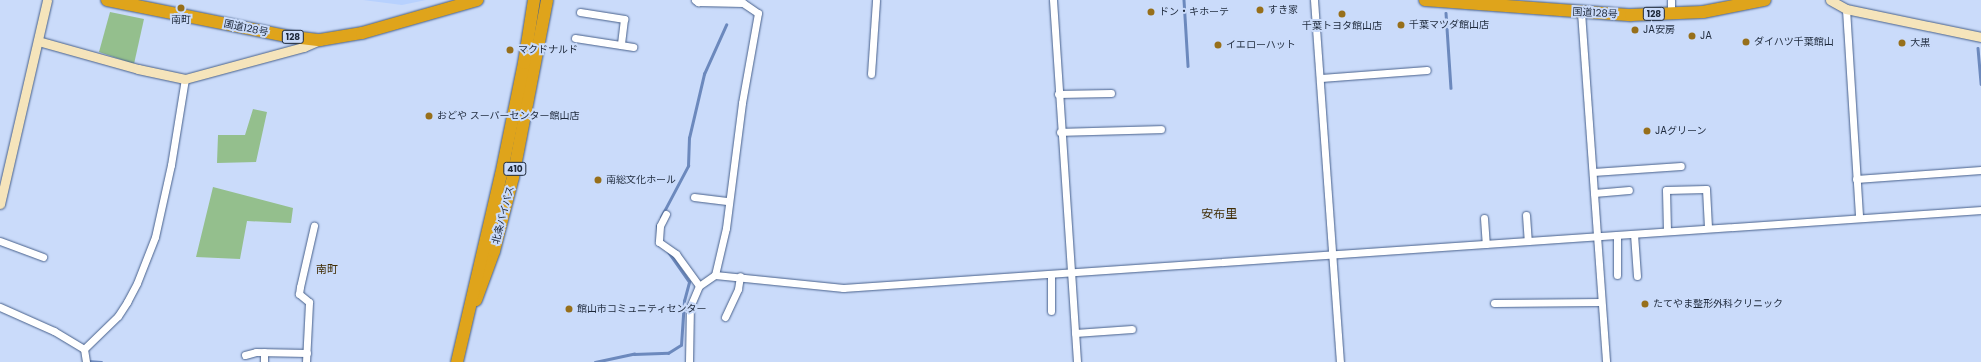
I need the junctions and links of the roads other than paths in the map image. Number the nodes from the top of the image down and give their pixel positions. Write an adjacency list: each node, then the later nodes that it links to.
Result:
1 (47, 0): 21 (street)
2 (107, 0): 20 (highway, 国道128号 / 128)
3 (477, 0): 20 (highway, 国道128号 / 128)
4 (534, 0): 70 (highway, 北条バイパス / 410)
5 (548, 0): 70 (highway, 北条バイパス / 410)
6 (695, 0): 39 (street)
7 (876, 0): 25 (street)
8 (1053, 0): 29 (street)
9 (1314, 0): 26 (street)
10 (1425, 0): 16 (highway, 国道128号 / 128)
11 (1671, 0): 17 (street)
12 (1765, 0): 17 (highway, 国道128号 / 128)
13 (1830, 0): 14 (street)
14 (1846, 9): 18 (street); 35 (street)
15 (580, 12): 22 (street)
16 (1581, 12): 17 (highway, 国道128号 / 128); 34 (street)
17 (1671, 14)
18 (1981, 37)
19 (575, 38): 22 (street)
20 (320, 40): 27 (street)
21 (38, 41): 27 (street); 40 (street)
22 (621, 45): 23 (street)
23 (633, 47)
24 (1427, 70): 26 (street)
25 (871, 74)
26 (1320, 78): 55 (street)
27 (186, 79): 75 (street)
28 (1111, 93): 29 (street)
29 (1058, 94): 31 (street)
30 (1161, 129): 31 (street)
31 (1060, 132): 57 (street)
32 (1681, 166): 34 (street)
33 (1981, 170): 35 (street)
34 (1592, 172): 37 (street)
35 (1856, 179): 45 (street)
36 (1629, 190): 37 (street)
37 (1594, 193): 51 (street)
38 (694, 197): 39 (street)
39 (730, 201): 59 (street)
40 (0, 204)
41 (1981, 210): 45 (street)
42 (666, 214): 63 (street)
43 (1526, 215): 53 (street)
44 (1484, 218): 54 (street)
45 (1859, 218): 47 (street)
46 (314, 226): 73 (street)
47 (1708, 228): 48 (street); 48 (street)
48 (1668, 231): 49 (street)
49 (1634, 234): 50 (street); 62 (street)
50 (1617, 235): 51 (street); 60 (street)
51 (1595, 236): 53 (street); 64 (street)
52 (0, 241): 56 (street)
53 (1528, 241): 54 (street)
54 (1486, 244): 55 (street)
55 (1333, 254): 57 (street); 81 (street)
56 (43, 257)
57 (1071, 273): 58 (street); 71 (street)
58 (1051, 274): 61 (street); 67 (street)
59 (714, 275): 61 (street); 63 (street)
60 (1617, 275)
61 (740, 276): 68 (street)
62 (1637, 276)
63 (700, 286): 79 (street)
64 (1601, 302): 65 (street); 82 (street)
65 (1494, 303)
66 (0, 307): 75 (street)
67 (1051, 311)
68 (725, 317)
69 (1132, 329): 71 (street)
70 (463, 333): 78 (highway, 北条バイパス / 410)
71 (1075, 333): 80 (street)
72 (264, 352): 73 (street); 74 (street); 76 (street)
73 (307, 353): 77 (street)
74 (245, 355)
75 (85, 356)
76 (264, 362)
77 (306, 362)
78 (457, 362)
79 (689, 362)
80 (1077, 362)
81 (1340, 362)
82 (1606, 362)

